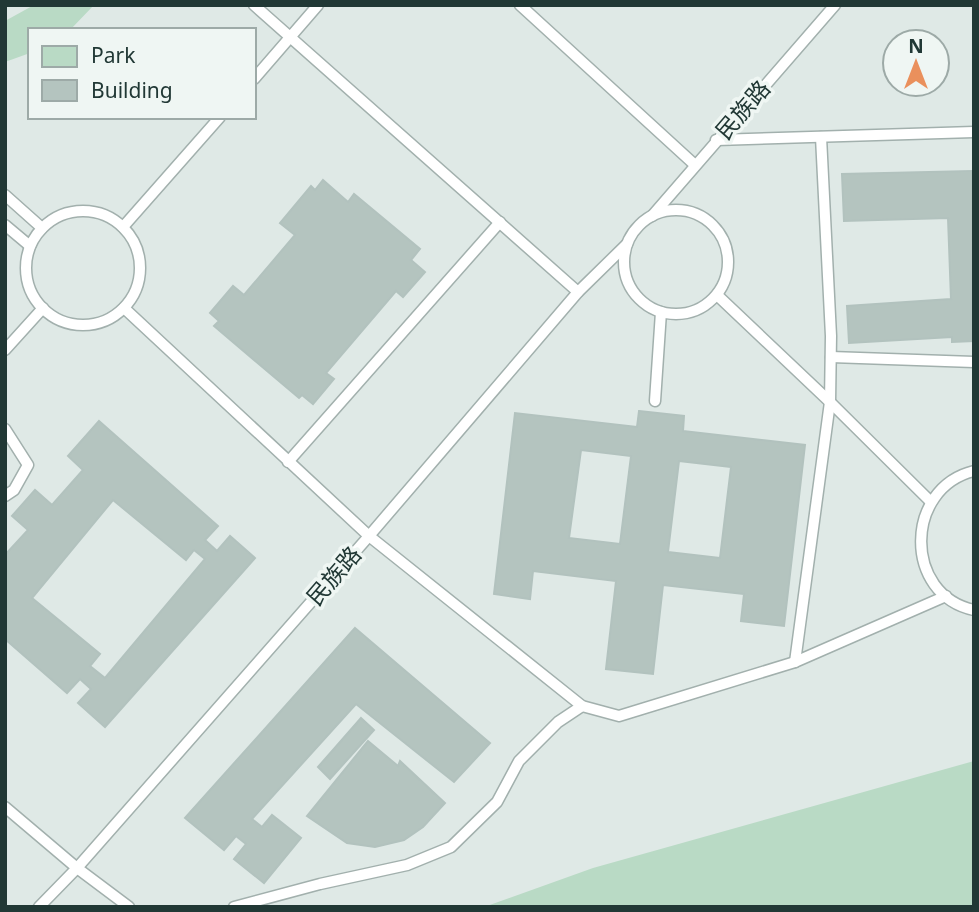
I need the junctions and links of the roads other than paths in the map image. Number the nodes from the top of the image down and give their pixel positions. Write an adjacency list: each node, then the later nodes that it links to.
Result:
1 (254, 5): 5 (lane)
2 (318, 5): 5 (lane)
3 (520, 5): 11 (lane)
4 (835, 5): 10 (lane, 民族路)
5 (291, 37): 6 (lane); 14 (lane)
6 (256, 77)
7 (218, 119): 17 (lane)
8 (974, 132): 9 (lane)
9 (821, 137): 10 (lane); 26 (lane)
10 (716, 140): 11 (lane, 民族路)
11 (695, 165): 13 (lane, 民族路)
12 (5, 195): 16 (lane)
13 (651, 216): 18 (lane); 21 (lane)
14 (500, 222): 20 (lane); 31 (lane)
15 (5, 225): 19 (lane)
16 (42, 228): 17 (lane); 19 (lane)
17 (123, 228): 23 (lane)
18 (627, 244): 20 (lane, 民族路); 24 (lane)
19 (30, 246): 22 (lane)
20 (579, 292): 35 (lane, 民族路)
21 (717, 295): 24 (lane); 29 (lane)
22 (43, 308): 23 (lane); 25 (lane)
23 (124, 308): 31 (lane)
24 (661, 312): 28 (lane)
25 (5, 350)
26 (831, 357): 27 (lane); 29 (lane)
27 (974, 362)
28 (654, 401)
29 (830, 402): 34 (lane); 38 (lane)
30 (5, 429): 33 (lane)
31 (288, 462): 35 (lane)
32 (974, 471): 34 (lane)
33 (5, 496)
34 (931, 502): 36 (lane)
35 (369, 536): 39 (lane); 41 (lane, 民族路)
36 (946, 596): 37 (lane); 38 (lane)
37 (974, 610)
38 (795, 662): 39 (lane)
39 (582, 706): 44 (lane)
40 (5, 807): 41 (lane)
41 (77, 868): 42 (lane, 民族路); 43 (lane)
42 (39, 907)
43 (129, 907)
44 (234, 907)

